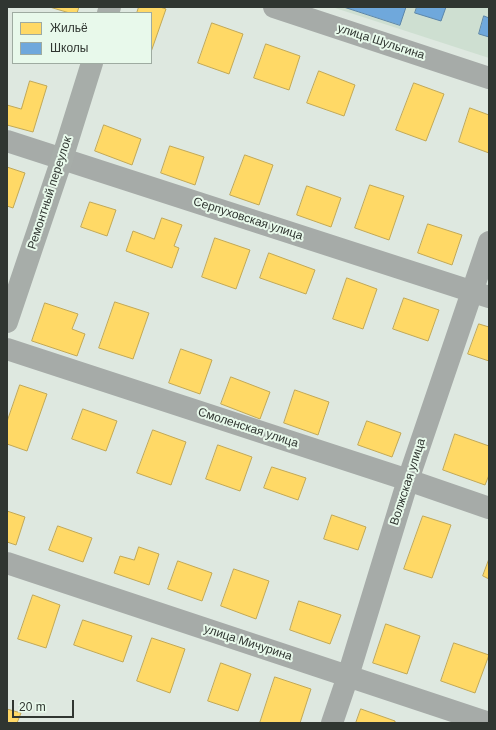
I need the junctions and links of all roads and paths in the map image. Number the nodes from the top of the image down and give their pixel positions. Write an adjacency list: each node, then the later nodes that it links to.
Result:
1 (274, 7): 3 (street, улица Шульгина)
2 (92, 64): 5 (main road, Ремонтный переулок)
3 (489, 78)
4 (7, 141): 5 (street, Серпуховская улица)
5 (62, 159): 7 (street, Серпуховская улица); 8 (main road, Ремонтный переулок)
6 (489, 242): 7 (street, Волжская улица)
7 (481, 294): 10 (street, Волжская улица)
8 (7, 322)
9 (7, 349): 10 (street, Смоленская улица)
10 (408, 480): 11 (street, Смоленская улица); 13 (street, Волжская улица)
11 (489, 508)
12 (7, 563): 13 (street, улица Мичурина)
13 (348, 676): 14 (street, Волжская улица); 15 (street, улица Мичурина)
14 (332, 723)
15 (489, 723)

